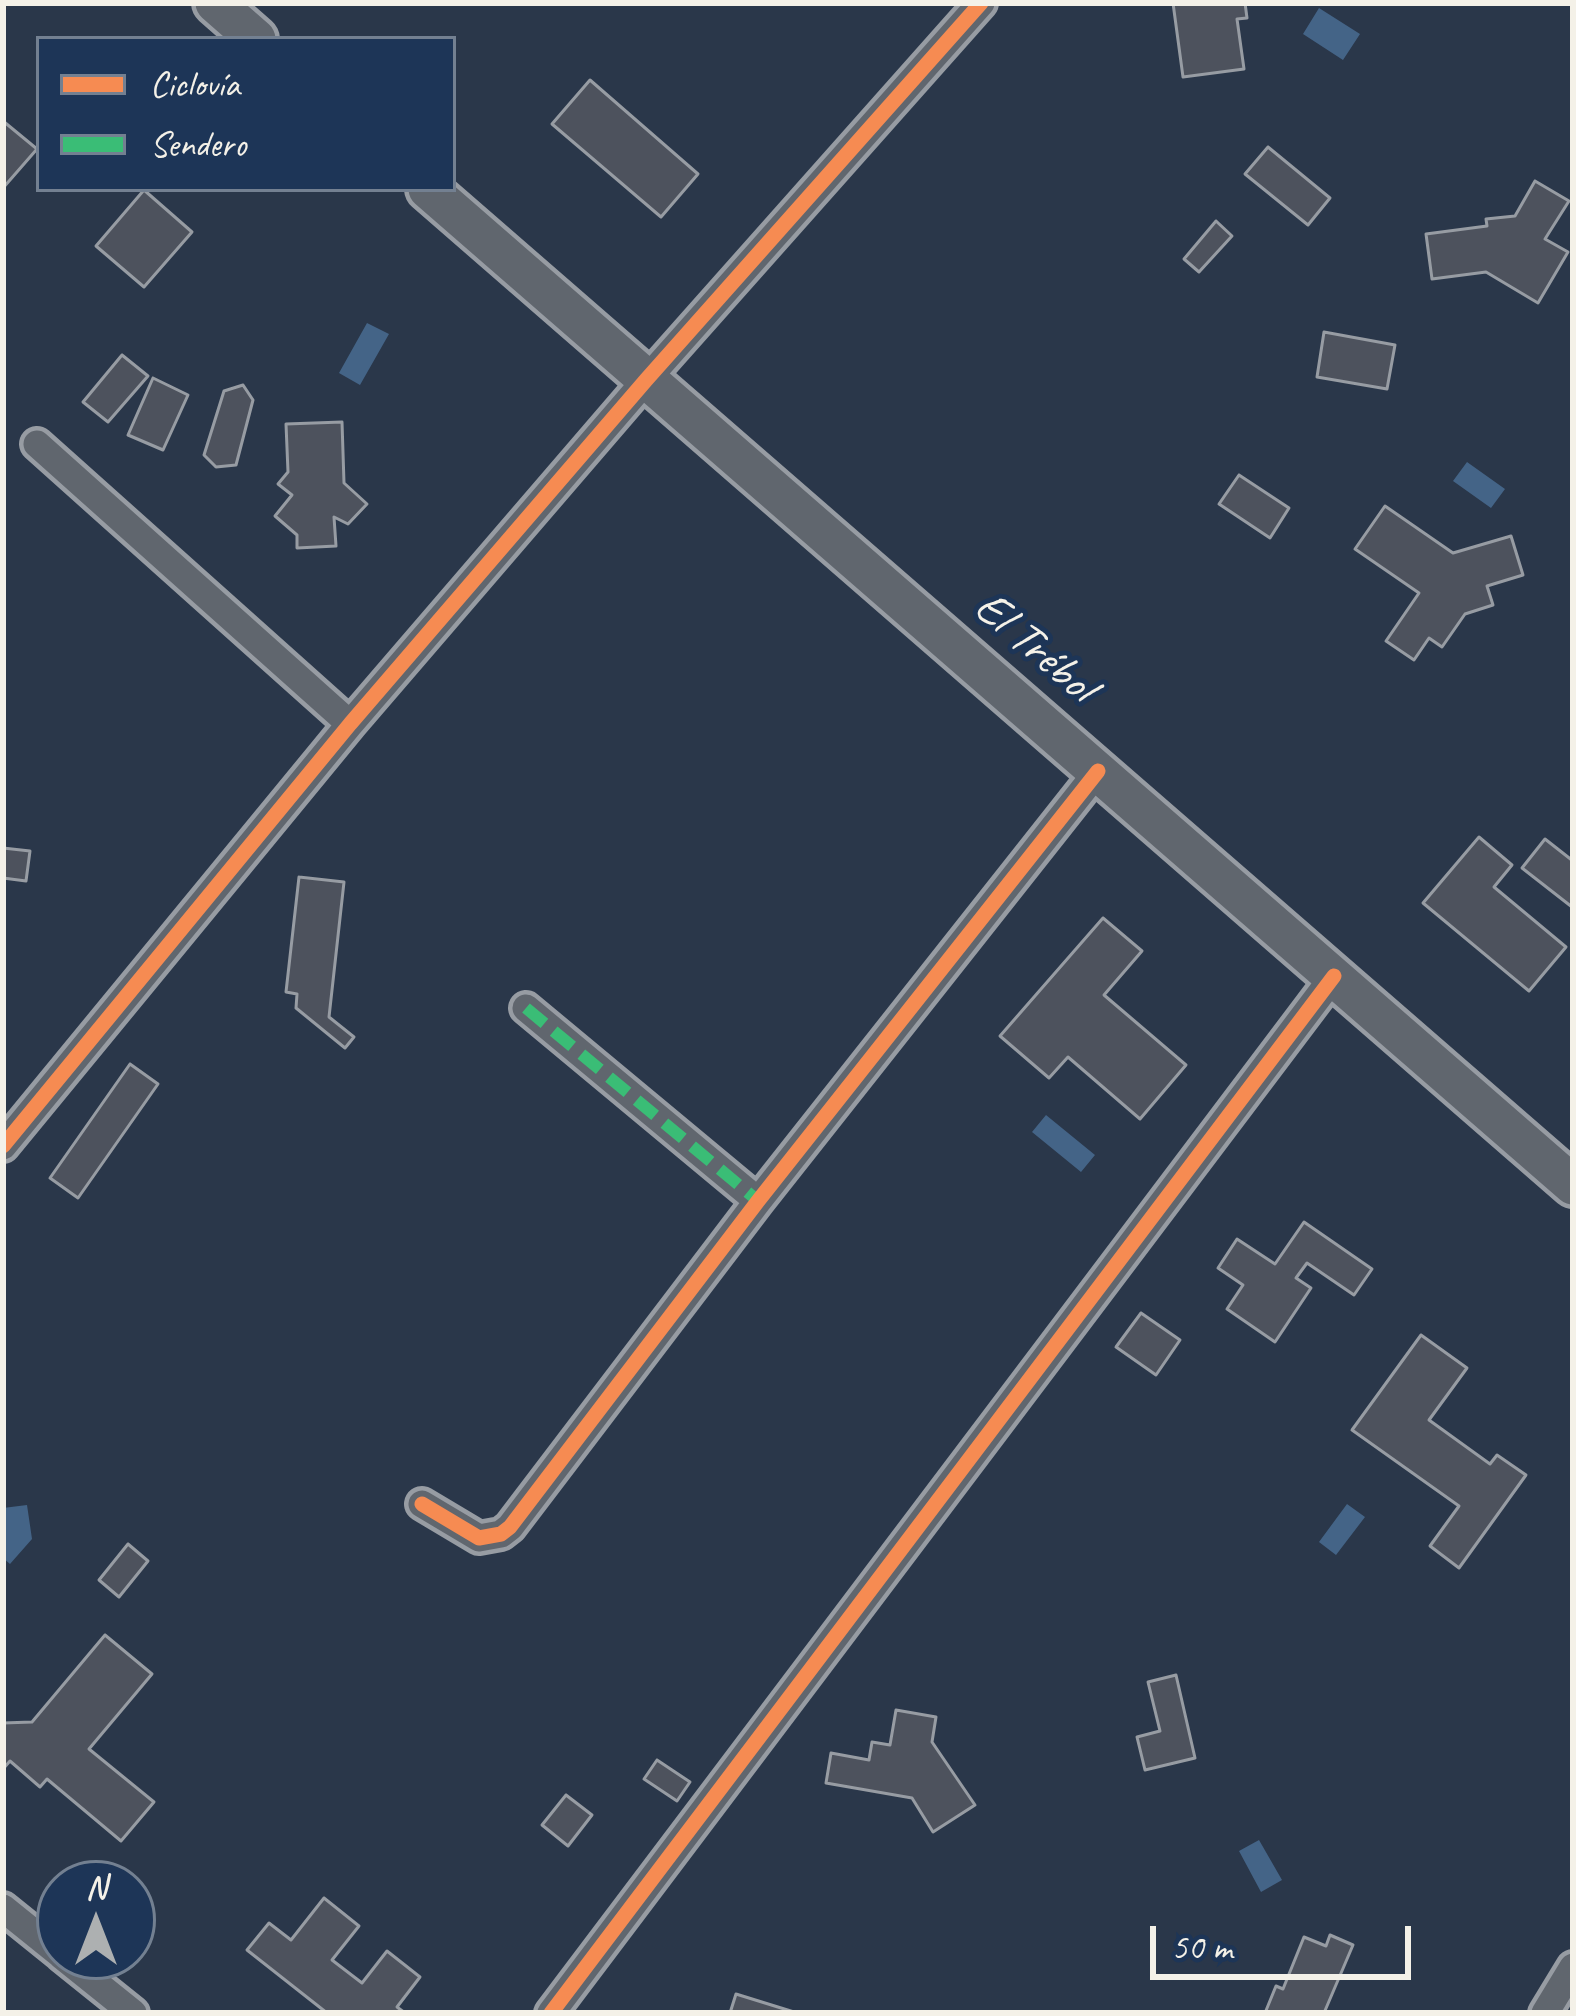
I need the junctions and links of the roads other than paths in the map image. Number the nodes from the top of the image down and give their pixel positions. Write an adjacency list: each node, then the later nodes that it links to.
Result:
1 (215, 3): 3 (main road)
2 (981, 3): 5 (street)
3 (253, 36)
4 (431, 192): 5 (main road, El Trébol)
5 (646, 380): 7 (street); 8 (main road, El Trébol)
6 (37, 444): 7 (street)
7 (350, 724): 11 (street)
8 (1098, 771): 9 (main road, El Trébol); 13 (street)
9 (1334, 976): 12 (main road, El Trébol); 20 (street)
10 (526, 1008): 13 (street)
11 (8, 1130)
12 (1573, 1185)
13 (758, 1202): 14 (street)
14 (422, 1504)
15 (3, 1908): 16 (street)
16 (36, 1935)
17 (1573, 1967): 21 (street)
18 (92, 1980): 19 (street)
19 (133, 2013)
20 (551, 2013)
21 (1545, 2013)

